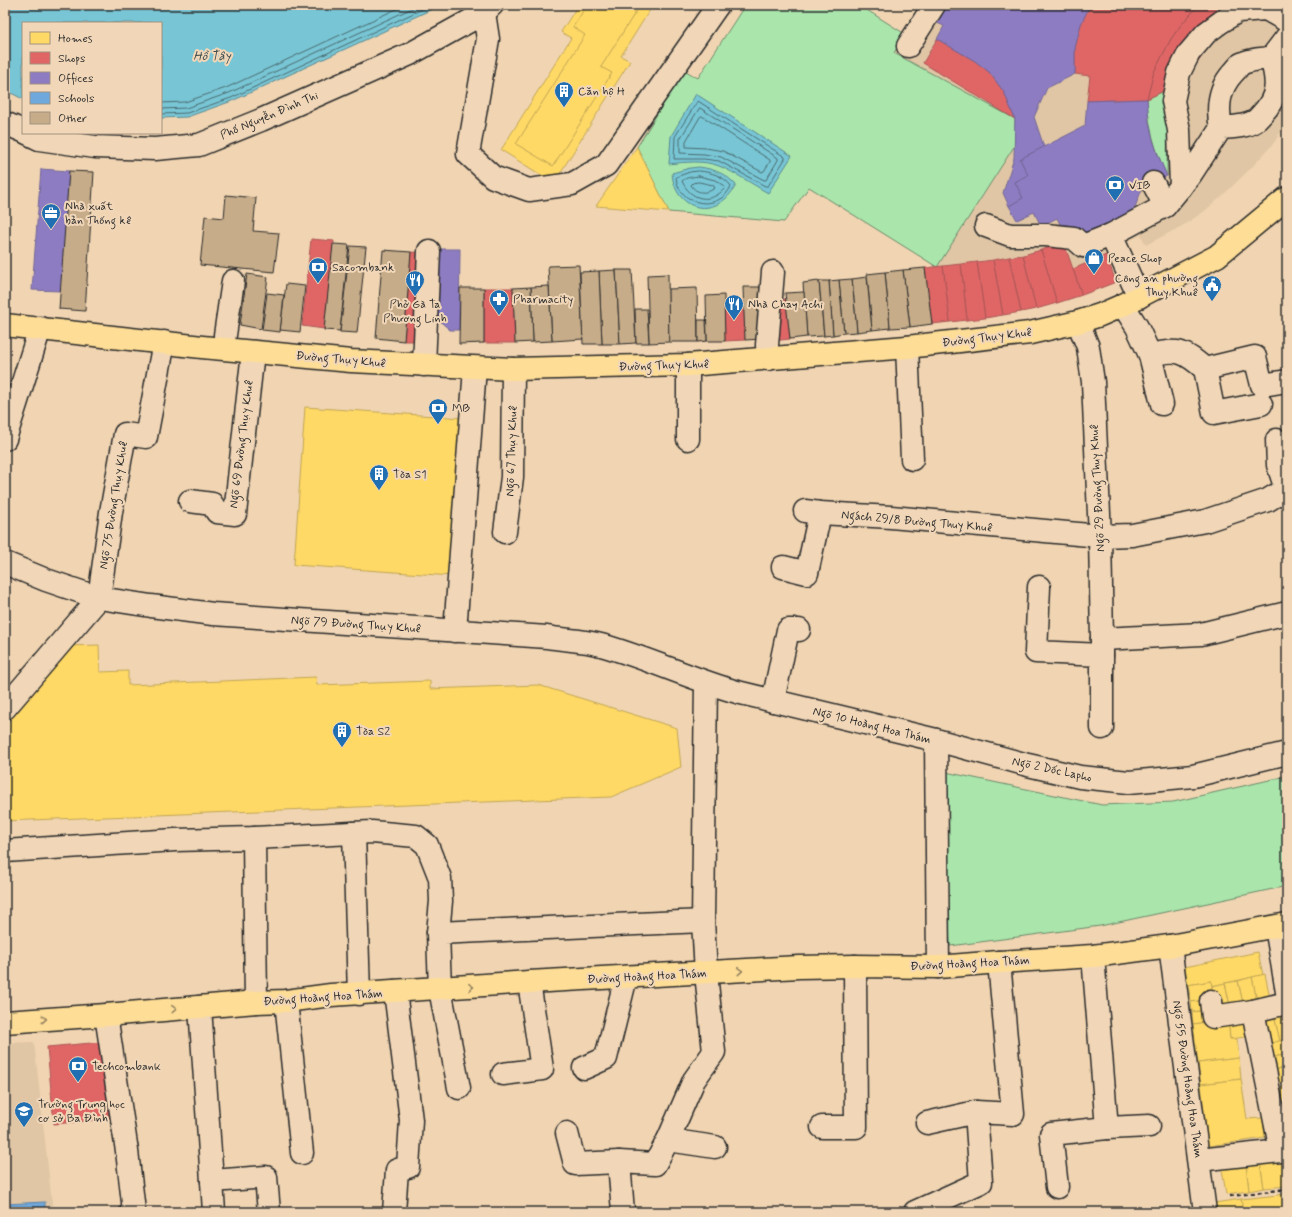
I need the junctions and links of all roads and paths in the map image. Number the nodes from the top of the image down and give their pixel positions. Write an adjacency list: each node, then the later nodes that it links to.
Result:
1 (718, 5): 3 (street)
2 (934, 5): 6 (street)
3 (488, 9): 11 (street, Phố Nguyễn Đình Thi)
4 (1287, 21): 13 (street)
5 (1287, 37): 7 (street)
6 (908, 46)
7 (1279, 64): 9 (street); 9 (street)
8 (5, 123): 10 (street)
9 (1221, 128): 13 (street)
10 (22, 131)
11 (29, 134)
12 (1153, 183): 15 (street)
13 (1181, 187): 15 (street)
14 (1287, 198): 21 (main road, Đường Thụy Khuê)
15 (1165, 206): 17 (street)
16 (986, 226): 17 (street)
17 (1111, 235): 21 (street)
18 (430, 251): 31 (street)
19 (773, 272): 30 (street)
20 (233, 282): 25 (street)
21 (1131, 301): 22 (main road, Đường Thụy Khuê); 29 (street)
22 (1078, 322): 27 (main road, Đường Thụy Khuê); 45 (street, Ngõ 29 Đường Thuỵ Khuê)
23 (5, 325): 24 (main road, Đường Thụy Khuê)
24 (40, 328): 26 (main road, Đường Thụy Khuê); 39 (street)
25 (225, 334)
26 (164, 342): 28 (main road, Đường Thụy Khuê); 49 (street, Ngõ 75 Đường Thụy Khuê)
27 (907, 347): 30 (main road, Đường Thụy Khuê); 42 (street)
28 (253, 352): 31 (main road, Đường Thụy Khuê); 43 (street, Ngõ 69 Đường Thụy Khuê)
29 (1150, 356): 35 (street); 37 (street)
30 (768, 359): 32 (main road, Đường Thụy Khuê)
31 (424, 365): 33 (main road, Đường Thụy Khuê)
32 (688, 365): 34 (main road, Đường Thụy Khuê); 40 (street)
33 (475, 368): 34 (main road, Đường Thụy Khuê); 52 (street)
34 (513, 369): 44 (street, Ngõ 67 Thụy Khuê)
35 (1205, 369): 36 (street); 38 (street)
36 (1287, 381)
37 (1162, 404)
38 (1261, 404)
39 (5, 439)
40 (688, 439)
41 (1277, 440): 45 (street, Ngách 29/8 Đường Thuỵ Khuê)
42 (912, 459)
43 (190, 501)
44 (505, 532)
45 (1100, 536): 47 (street, Ngách 29/8 Đường Thuỵ Khuê); 53 (street, Ngõ 29 Đường Thuỵ Khuê)
46 (5, 563): 49 (street, Ngõ 79 Đường Thụy Khuê)
47 (782, 567)
48 (1039, 587): 53 (street)
49 (99, 598): 52 (street, Ngõ 79 Đường Thụy Khuê); 56 (street)
50 (1287, 613): 53 (street)
51 (799, 630): 55 (street)
52 (454, 631): 54 (street, Ngõ 79 Đường Thụy Khuê)
53 (1102, 647): 57 (street, Ngõ 29 Đường Thuỵ Khuê)
54 (706, 683): 55 (street, Ngõ 10 Hoàng Hoa Thám); 63 (street)
55 (773, 701): 58 (street, Ngõ 10 Hoàng Hoa Thám)
56 (5, 708)
57 (1102, 728)
58 (936, 740): 59 (street, Ngõ 2 Dốc Lapho); 70 (street, Ngõ 10 Hoàng Hoa Thám)
59 (1287, 753)
60 (354, 833): 61 (street); 65 (street); 77 (street)
61 (254, 838): 62 (street); 80 (street)
62 (5, 850)
63 (703, 921): 65 (street); 71 (street)
64 (1282, 926): 66 (main road, Đường Hoàng Hoa Thám); 75 (street)
65 (438, 933): 74 (street)
66 (1170, 946): 67 (main road, Đường Hoàng Hoa Thám); 97 (street, Ngõ 55 Đường Hoàng Hoa Thám)
67 (1093, 956): 68 (main road, Đường Hoàng Hoa Thám); 92 (street)
68 (999, 962): 70 (main road, Đường Hoàng Hoa Thám); 88 (street)
69 (855, 966): 70 (main road, Đường Hoàng Hoa Thám); 71 (main road, Đường Hoàng Hoa Thám, one-way to 69); 91 (street)
70 (938, 967)
71 (706, 973): 72 (main road, Đường Hoàng Hoa Thám); 94 (street)
72 (626, 977): 73 (main road, Đường Hoàng Hoa Thám); 85 (street)
73 (530, 982): 74 (main road, Đường Hoàng Hoa Thám, one-way to 73); 86 (street)
74 (440, 989): 76 (main road, Đường Hoàng Hoa Thám); 87 (street)
75 (1287, 990): 82 (street)
76 (394, 991): 77 (main road, Đường Hoàng Hoa Thám); 106 (street)
77 (359, 994): 78 (main road, Đường Hoàng Hoa Thám)
78 (286, 1001): 80 (main road, Đường Hoàng Hoa Thám); 96 (street)
79 (1211, 1001): 82 (street)
80 (256, 1002): 81 (main road, Đường Hoàng Hoa Thám)
81 (200, 1007): 83 (main road, Đường Hoàng Hoa Thám, one-way to 81); 99 (street)
82 (1252, 1011): 97 (street)
83 (106, 1015): 84 (main road, Đường Hoàng Hoa Thám, one-way to 83); 103 (street)
84 (5, 1022)
85 (584, 1068)
86 (503, 1074)
87 (459, 1088)
88 (976, 1112): 89 (street); 108 (street)
89 (927, 1123)
90 (1149, 1126): 92 (street)
91 (822, 1127)
92 (1107, 1128): 100 (street)
93 (567, 1133): 98 (street)
94 (668, 1140): 95 (street); 98 (street)
95 (715, 1147)
96 (302, 1153)
97 (1199, 1160): 102 (street, Ngõ 55 Đường Hoàng Hoa Thám)
98 (619, 1162): 107 (street)
99 (212, 1181): 104 (street); 105 (street)
100 (1057, 1187)
101 (1287, 1189): 102 (path)
102 (1205, 1205)
103 (134, 1212)
104 (214, 1212)
105 (269, 1212)
106 (394, 1212)
107 (623, 1212)
108 (915, 1212)

